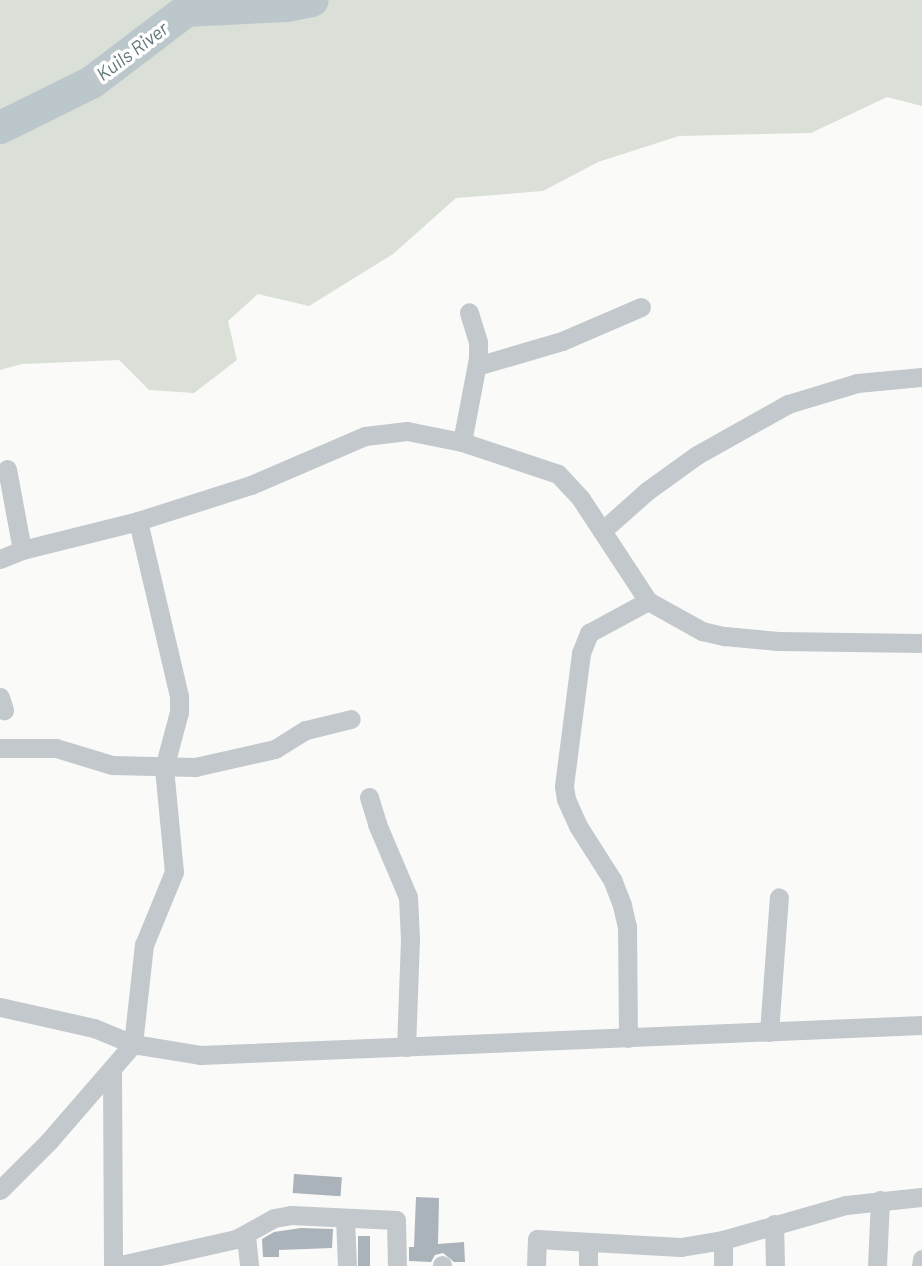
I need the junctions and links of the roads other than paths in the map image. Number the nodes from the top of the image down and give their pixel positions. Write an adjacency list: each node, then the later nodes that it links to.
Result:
1 (641, 307): 3 (street)
2 (469, 312): 3 (street)
3 (477, 366): 5 (street)
4 (922, 377): 8 (street)
5 (462, 442): 7 (street); 8 (street)
6 (7, 469): 9 (street)
7 (138, 521): 9 (street); 15 (street)
8 (601, 531): 11 (street)
9 (22, 550): 10 (street)
10 (0, 559)
11 (648, 601): 12 (street); 21 (street)
12 (922, 643)
13 (351, 719): 15 (street)
14 (0, 748): 15 (street)
15 (164, 768): 22 (street)
16 (369, 797): 23 (street)
17 (779, 897): 20 (street)
18 (0, 1007): 22 (street)
19 (922, 1025): 20 (street)
20 (769, 1032): 21 (street)
21 (628, 1038): 23 (street)
22 (133, 1044): 23 (street); 24 (street)
23 (406, 1047)
24 (112, 1071): 25 (street); 39 (street)
25 (0, 1190)
26 (922, 1197): 27 (street)
27 (880, 1200): 29 (street); 47 (street)
28 (345, 1218): 30 (street); 40 (street); 41 (street)
29 (774, 1224): 31 (street); 46 (street)
30 (246, 1236): 34 (street); 38 (street)
31 (723, 1240): 35 (street); 45 (street)
32 (588, 1243): 33 (street); 42 (street); 43 (street)
33 (630, 1246): 35 (street); 44 (street)
34 (207, 1256): 37 (street)
35 (681, 1257)
36 (922, 1259): 48 (street)
37 (154, 1261): 39 (street)
38 (254, 1264)
39 (114, 1266)
40 (347, 1266)
41 (397, 1266)
42 (536, 1266)
43 (588, 1266)
44 (630, 1266)
45 (723, 1266)
46 (775, 1266)
47 (877, 1266)
48 (921, 1266)

